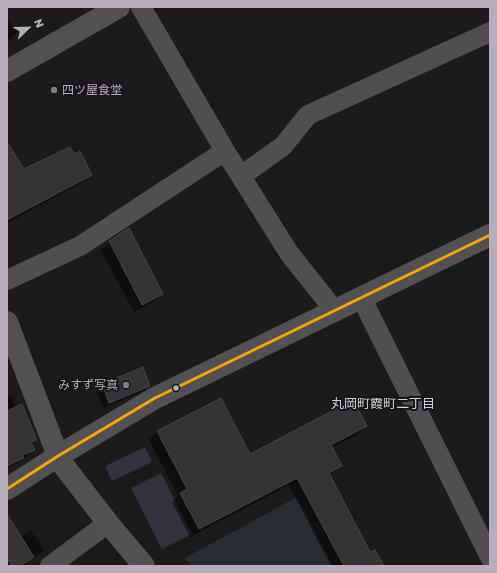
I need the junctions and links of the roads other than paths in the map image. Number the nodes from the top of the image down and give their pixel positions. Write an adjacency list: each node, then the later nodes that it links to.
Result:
1 (118, 7): 4 (main road)
2 (141, 7): 5 (street)
3 (490, 32): 6 (street)
4 (7, 71)
5 (225, 151): 6 (street); 8 (street)
6 (241, 176): 10 (street)
7 (490, 235): 9 (street)
8 (7, 280)
9 (361, 298): 10 (street); 15 (street)
10 (335, 310): 12 (street)
11 (7, 322): 12 (street)
12 (58, 456): 13 (street); 14 (street)
13 (7, 489)
14 (108, 523): 16 (street); 17 (street)
15 (489, 551)
16 (50, 566)
17 (144, 566)

